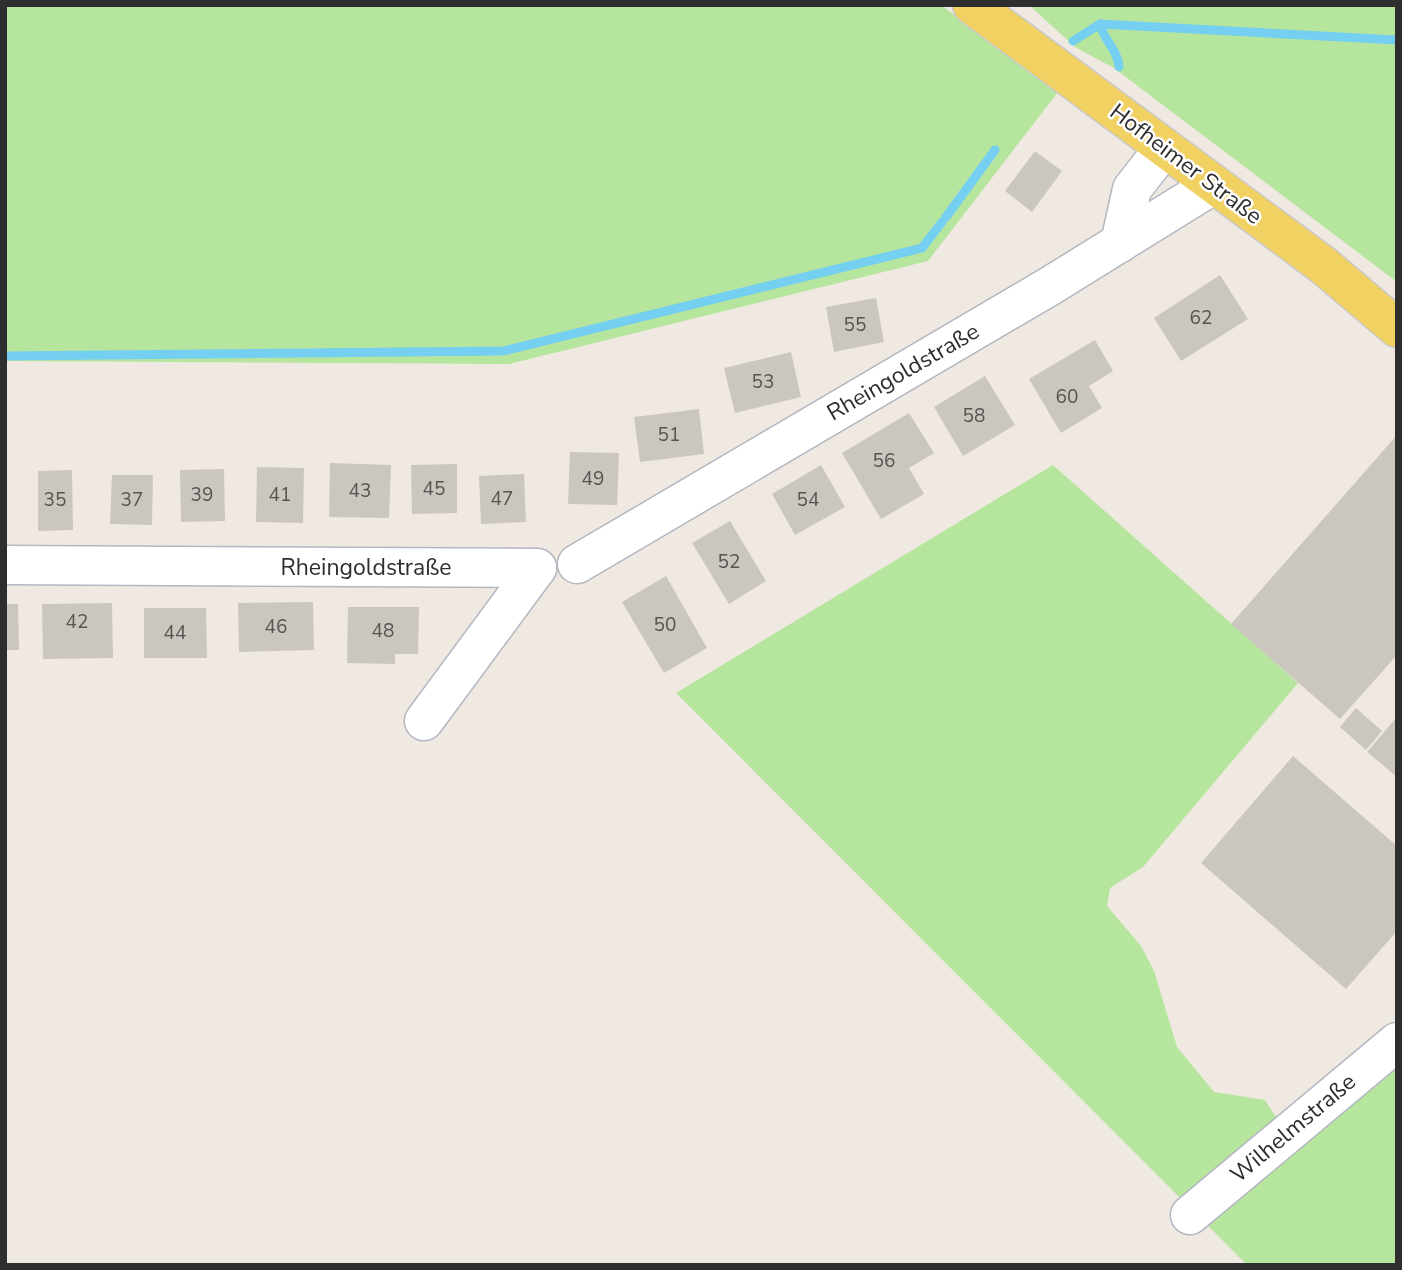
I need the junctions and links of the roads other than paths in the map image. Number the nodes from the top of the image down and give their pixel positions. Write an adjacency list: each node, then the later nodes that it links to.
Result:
1 (972, 5): 2 (main road, Hofheimer Straße)
2 (1164, 148): 3 (main road, Hofheimer Straße); 4 (street)
3 (1213, 185): 4 (street, Rheingoldstraße); 5 (main road, Hofheimer Straße)
4 (1120, 243): 6 (street, Rheingoldstraße)
5 (1397, 328)
6 (578, 564)
7 (5, 565): 8 (street, Rheingoldstraße)
8 (424, 721)
9 (1397, 1042): 10 (street, Wilhelmstraße)
10 (1190, 1215)

